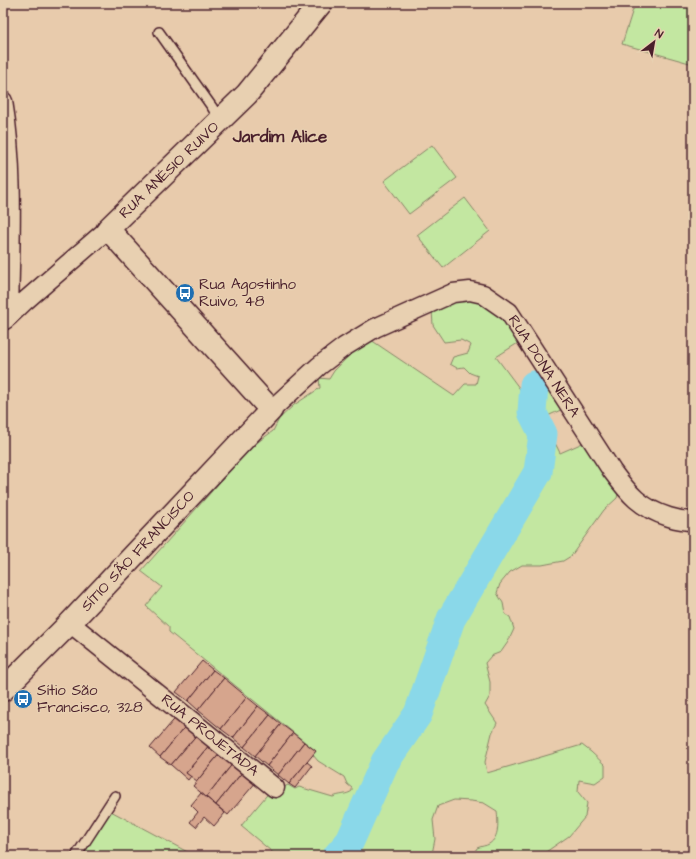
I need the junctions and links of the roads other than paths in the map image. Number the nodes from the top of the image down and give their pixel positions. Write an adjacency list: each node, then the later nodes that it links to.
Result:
1 (321, 3): 4 (street, RUA ANÉSIO RUIVO)
2 (159, 32): 4 (lane)
3 (3, 100): 6 (street)
4 (220, 120): 5 (street, RUA ANÉSIO RUIVO)
5 (108, 229): 6 (street, RUA ANÉSIO RUIVO); 7 (street)
6 (6, 319)
7 (271, 410): 8 (street, RUA DONA NERA); 9 (street, SÍTIO SÃO FRANCISCO)
8 (693, 521)
9 (70, 623): 10 (street, SÍTIO SÃO FRANCISCO); 11 (street, RUA PROJETADA)
10 (3, 690)
11 (276, 788)
12 (115, 796): 13 (lane)
13 (76, 856)

